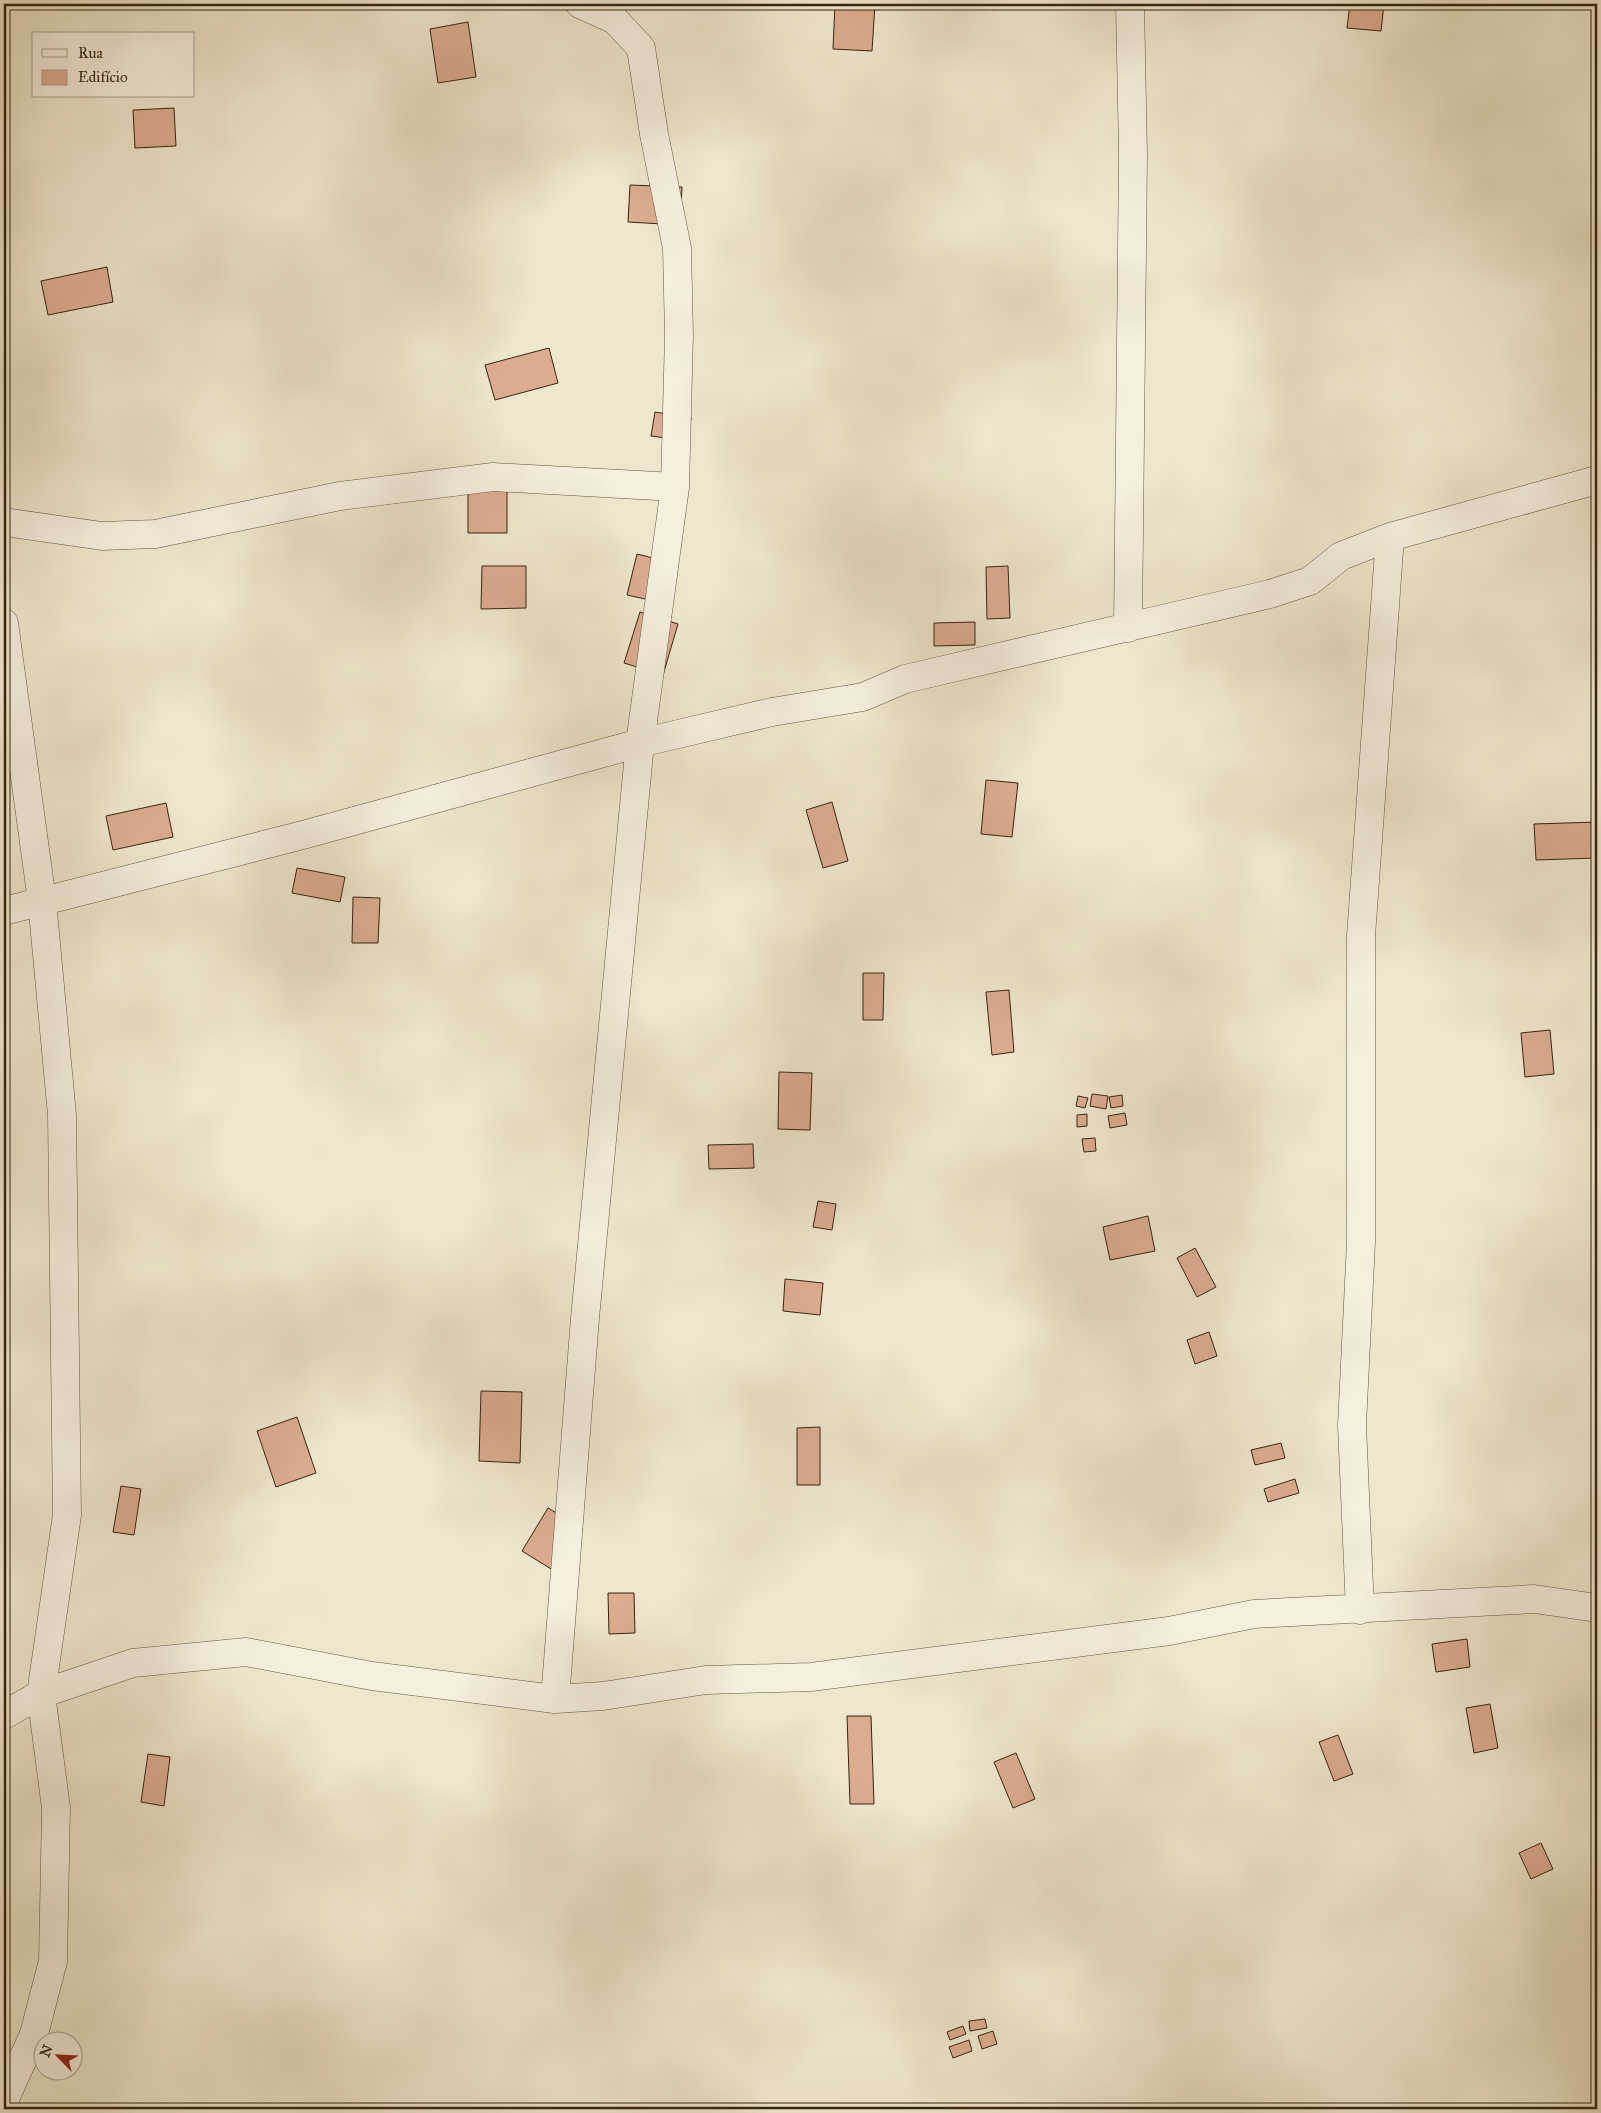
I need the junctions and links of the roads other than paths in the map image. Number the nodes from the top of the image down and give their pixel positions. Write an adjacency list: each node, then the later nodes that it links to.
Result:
1 (580, 4): 3 (street)
2 (1130, 4): 9 (street)
3 (619, 12): 5 (street)
4 (1597, 480): 7 (street)
5 (676, 487): 6 (street); 10 (street)
6 (4, 522)
7 (1390, 537): 9 (street); 14 (street)
8 (4, 623): 11 (street)
9 (1128, 628): 10 (street)
10 (640, 743): 11 (street); 16 (street)
11 (42, 901): 12 (street); 15 (street)
12 (4, 910)
13 (1597, 1608): 14 (street)
14 (1360, 1610): 16 (street)
15 (42, 1694): 16 (street); 17 (street); 18 (street)
16 (555, 1698)
17 (4, 1715)
18 (4, 2100)

